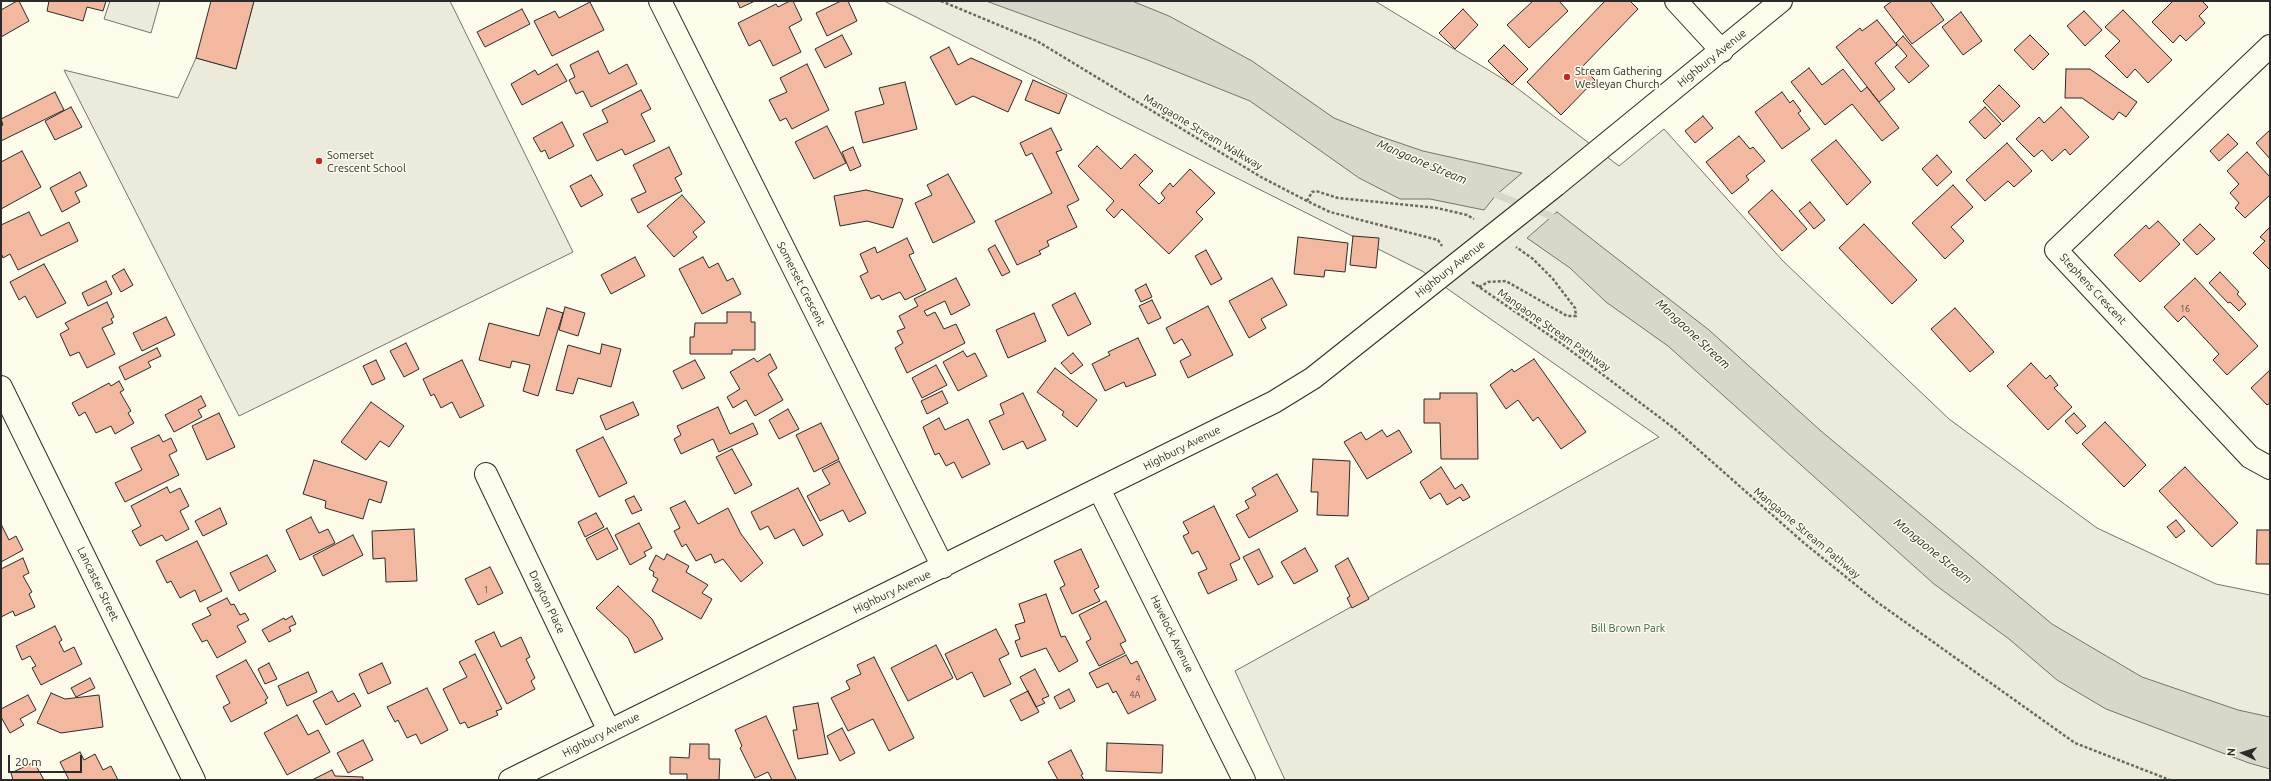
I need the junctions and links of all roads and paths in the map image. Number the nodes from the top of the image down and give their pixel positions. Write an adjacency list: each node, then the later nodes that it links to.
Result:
1 (660, 1): 12 (street, Somerset Crescent)
2 (941, 1): 7 (path, Mangaone Stream Walkway)
3 (1676, 1): 6 (street)
4 (1781, 1): 6 (street, Highbury Avenue)
5 (2270, 46): 9 (street, Stephens Crescent)
6 (1722, 51): 7 (street, Highbury Avenue, bridge)
7 (1455, 264): 11 (street, Highbury Avenue); 17 (path, Mangaone Stream Pathway)
8 (1, 387): 14 (street, Lancaster Street)
9 (2270, 468)
10 (486, 474): 13 (street, Drayton Place)
11 (1099, 489): 12 (street, Highbury Avenue); 16 (street, Havelock Avenue)
12 (943, 567): 13 (street, Highbury Avenue)
13 (609, 731): 15 (street, Highbury Avenue)
14 (194, 780)
15 (510, 780)
16 (1244, 780)
17 (2170, 780)

